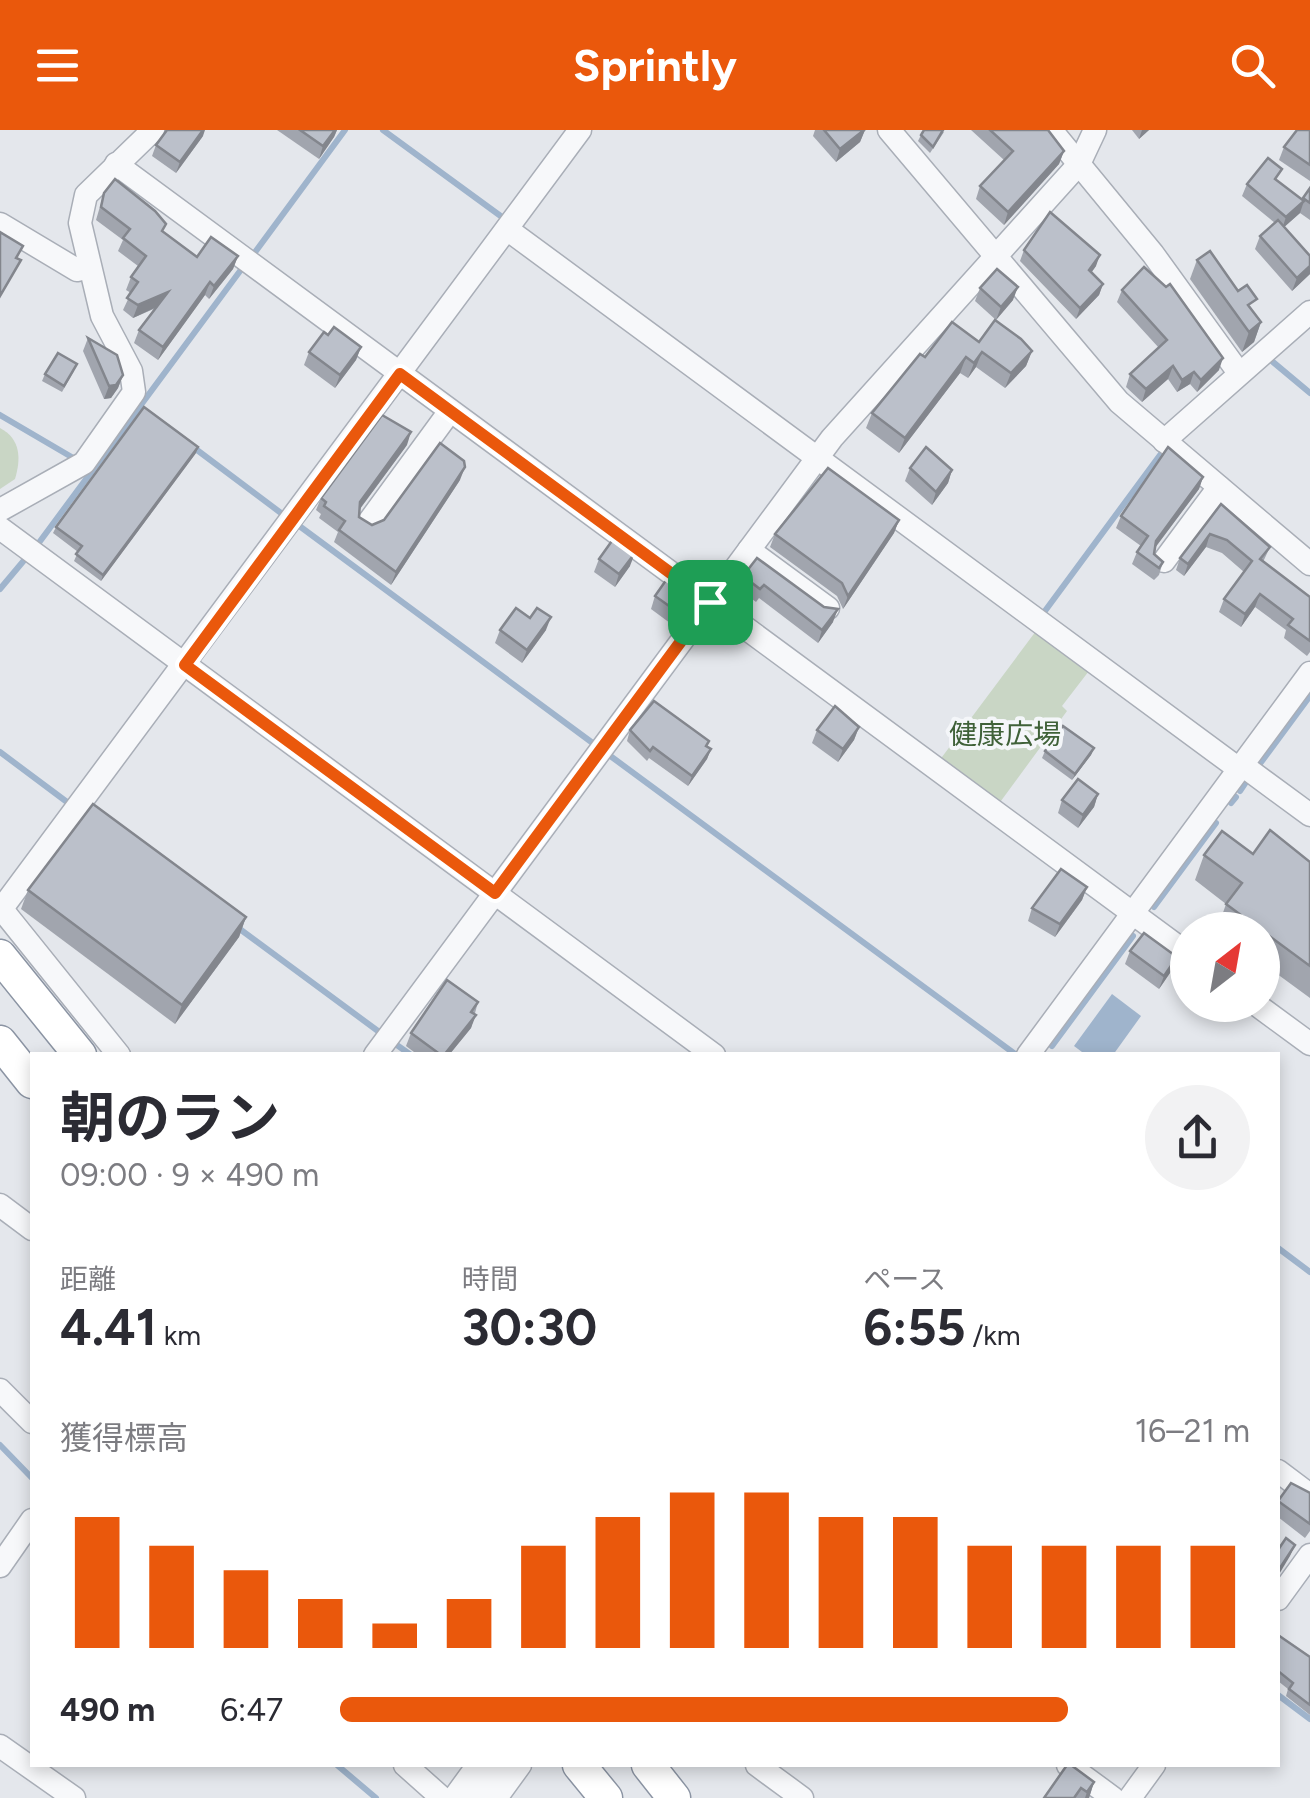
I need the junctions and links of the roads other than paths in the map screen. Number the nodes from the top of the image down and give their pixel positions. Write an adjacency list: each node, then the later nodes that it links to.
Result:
1 (152, 130): 6 (street)
2 (580, 130): 9 (street)
3 (889, 130): 10 (street)
4 (1051, 130): 7 (street)
5 (1095, 130): 7 (street)
6 (116, 164): 11 (street); 14 (street)
7 (1079, 164): 10 (street); 13 (street)
8 (0, 224): 11 (street)
9 (507, 230): 14 (street); 17 (street)
10 (996, 253): 16 (street); 17 (street)
11 (89, 267): 19 (street)
12 (1310, 312): 13 (street)
13 (1239, 373): 16 (street)
14 (400, 374): 15 (street); 27 (street)
15 (450, 410): 20 (street); 25 (street)
16 (1164, 441): 18 (street)
17 (817, 458): 22 (street); 29 (street)
18 (1219, 487): 23 (street); 24 (street)
19 (0, 510)
20 (368, 522)
21 (0, 528): 27 (street)
22 (749, 550): 25 (street); 26 (street)
23 (1164, 561)
24 (1310, 564)
25 (710, 602): 31 (street); 33 (street)
26 (828, 608)
27 (185, 665): 31 (street); 32 (street)
28 (1310, 672): 29 (street)
29 (1240, 767): 30 (street); 33 (street)
30 (1310, 816)
31 (495, 893): 41 (street); 42 (street)
32 (1, 909): 40 (street)
33 (1132, 913): 34 (street); 43 (street)
34 (1170, 941)
35 (0, 956): 39 (highway)
36 (1280, 1022): 38 (street)
37 (0, 1042): 44 (highway)
38 (1310, 1044)
39 (78, 1052)
40 (117, 1052)
41 (378, 1052)
42 (710, 1052)
43 (1030, 1052)
44 (30, 1080)
45 (0, 1205): 46 (street)
46 (30, 1228)
47 (0, 1390): 48 (street)
48 (30, 1420)
49 (1280, 1472): 50 (street)
50 (1310, 1495)
51 (30, 1523): 53 (street)
52 (1310, 1554): 54 (street)
53 (0, 1566)
54 (1280, 1595)
55 (0, 1746): 65 (street)
56 (408, 1767): 66 (street)
57 (477, 1767): 67 (street)
58 (498, 1767): 68 (street)
59 (519, 1767): 69 (street)
60 (581, 1767): 70 (highway)
61 (650, 1767): 71 (highway)
62 (760, 1767): 72 (street)
63 (1071, 1767): 73 (street)
64 (1153, 1767): 74 (street)
65 (74, 1798)
66 (442, 1798)
67 (454, 1798)
68 (475, 1798)
69 (496, 1798)
70 (606, 1798)
71 (674, 1798)
72 (802, 1798)
73 (1113, 1798)
74 (1130, 1798)

